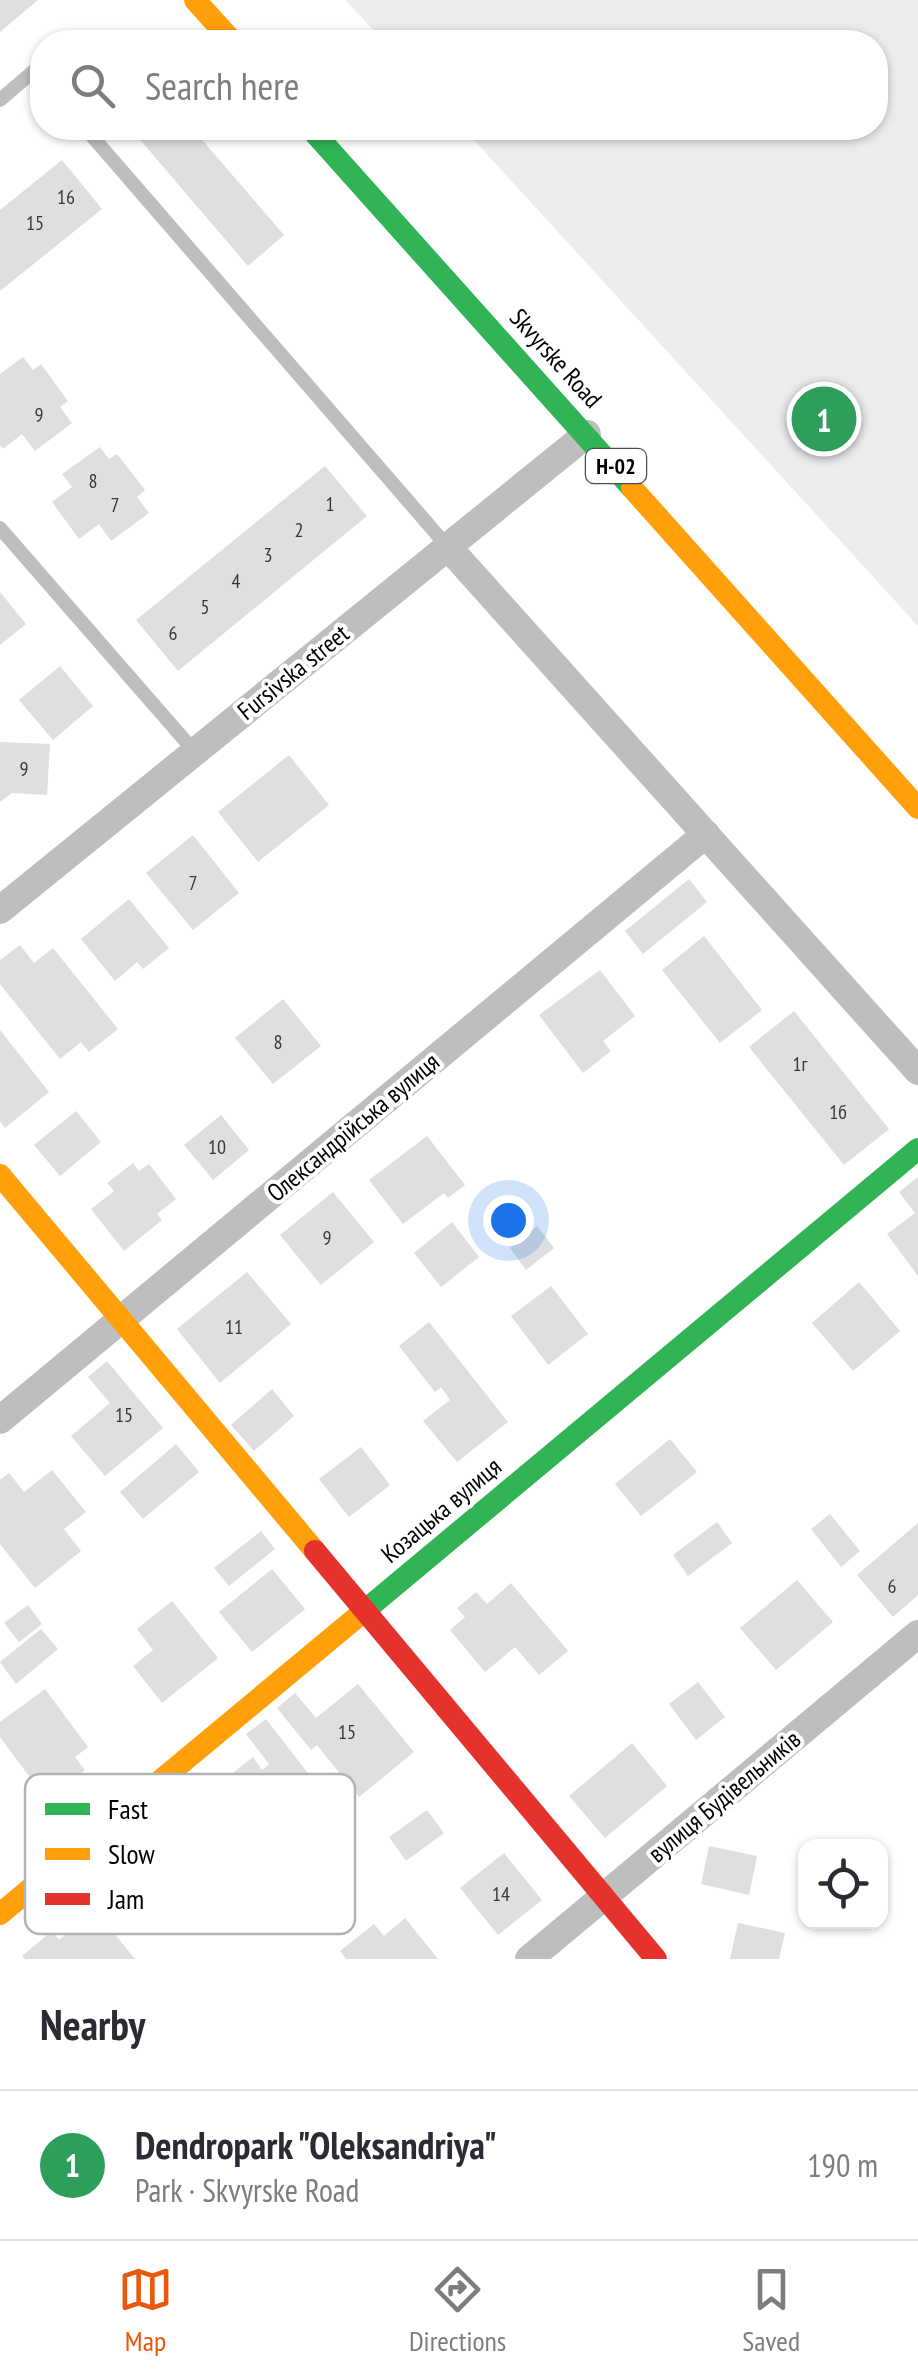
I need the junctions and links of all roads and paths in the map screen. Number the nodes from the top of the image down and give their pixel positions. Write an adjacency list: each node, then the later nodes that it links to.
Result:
1 (195, 0): 2 (street)
2 (222, 30)
3 (30, 74): 4 (lane)
4 (0, 100)
5 (95, 140): 9 (lane)
6 (321, 140): 7 (street, Skvyrske Road / Н-02)
7 (587, 434): 9 (street, Fursivska street); 11 (street, Skvyrske Road / Н-02)
8 (0, 528): 10 (lane)
9 (447, 546): 10 (street, Fursivska street); 12 (street)
10 (194, 752): 13 (street, Fursivska street)
11 (918, 808)
12 (706, 834): 14 (street); 17 (street, Олександрійська вулиця)
13 (0, 910)
14 (918, 1071)
15 (918, 1149): 19 (street, Козацька вулиця)
16 (0, 1174): 17 (street)
17 (119, 1320): 18 (street, Олександрійська вулиця); 19 (street)
18 (0, 1420)
19 (364, 1610): 21 (street, Козацька вулиця); 23 (street)
20 (918, 1634): 23 (street, вулиця Будівельників)
21 (168, 1774)
22 (25, 1893): 24 (street, Козацька вулиця)
23 (604, 1896): 25 (street, вулиця Будівельників); 26 (street)
24 (0, 1914)
25 (529, 1959)
26 (656, 1959)

